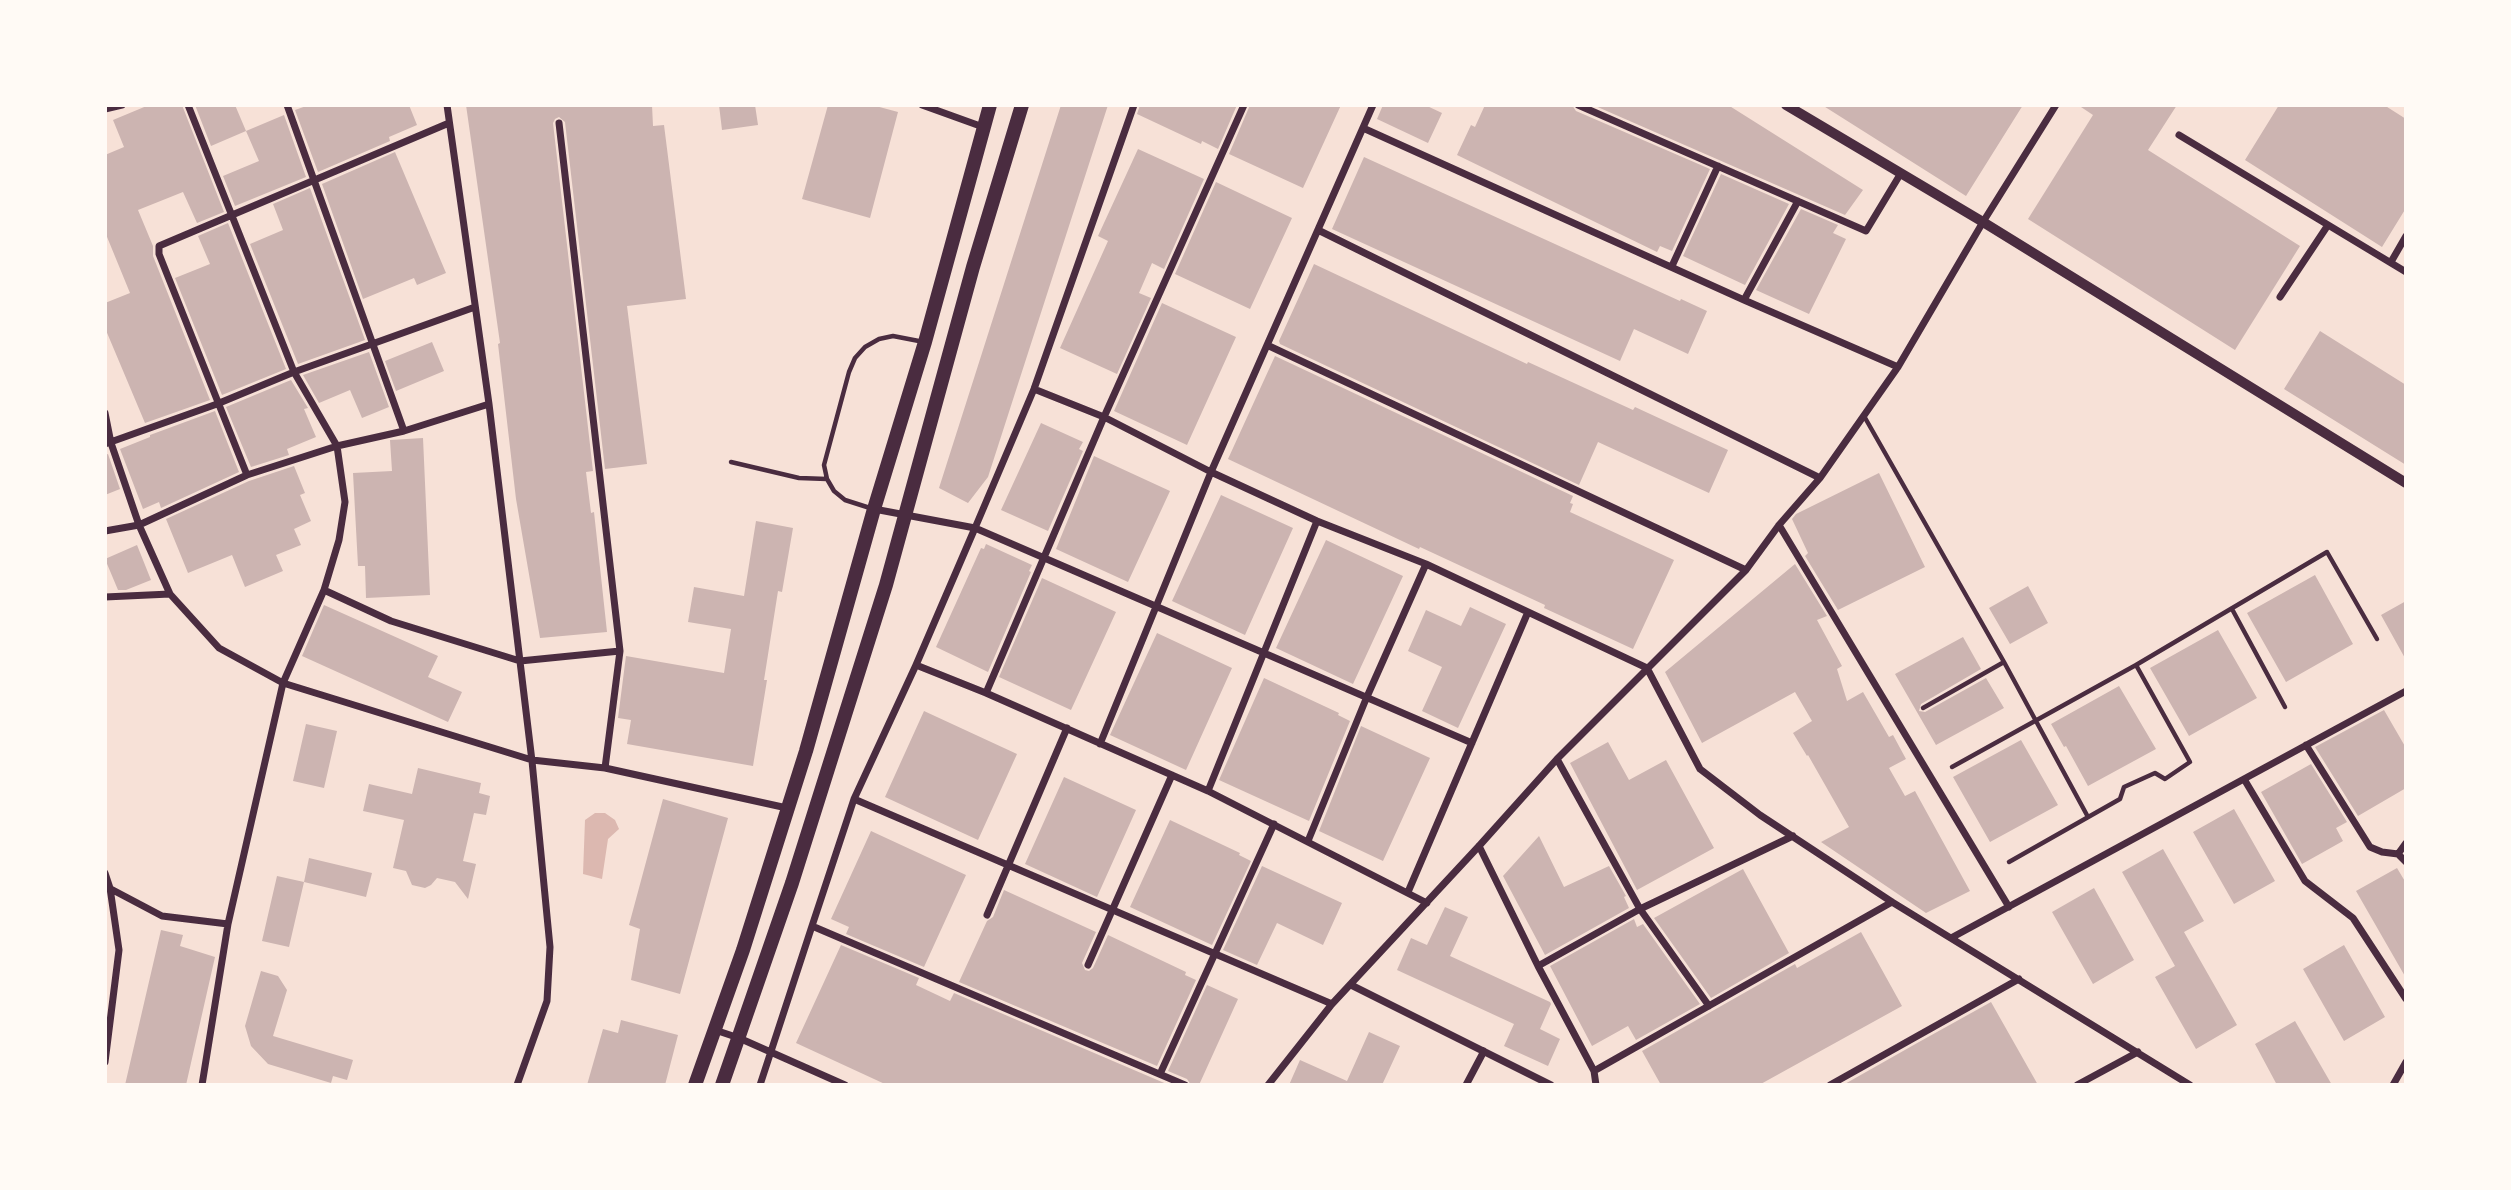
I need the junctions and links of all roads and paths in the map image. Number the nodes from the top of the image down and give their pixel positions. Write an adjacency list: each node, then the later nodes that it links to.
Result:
1 (122, 105): 14 (street)
2 (188, 105): 24 (street)
3 (286, 105): 22 (street)
4 (447, 105): 15 (street)
5 (922, 105): 17 (street)
6 (990, 105): 17 (main road)
7 (1022, 105): 36 (main road)
8 (1134, 105): 42 (street)
9 (1244, 105): 47 (street)
10 (1373, 105): 18 (street)
11 (1578, 105): 20 (street)
12 (1786, 105): 21 (street)
13 (2056, 105): 25 (street)
14 (105, 109)
15 (449, 122): 22 (street); 34 (street)
16 (559, 123): 74 (street)
17 (983, 127): 35 (main road)
18 (1363, 128): 27 (street); 30 (street)
19 (2179, 135): 26 (street)
20 (1718, 166): 23 (street); 30 (street)
21 (1901, 173): 23 (street); 25 (street)
22 (313, 181): 24 (street); 38 (street)
23 (1798, 201): 33 (street)
24 (233, 215): 41 (street); 43 (street)
25 (1983, 222): 40 (street); 56 (street)
26 (2328, 225): 29 (street); 32 (street)
27 (1318, 230): 39 (street); 54 (street)
28 (2406, 236): 29 (street)
29 (2390, 262): 31 (street)
30 (1672, 266): 33 (street)
31 (2406, 272)
32 (2280, 297)
33 (1744, 300): 40 (street)
34 (475, 307): 38 (street); 44 (street)
35 (934, 309): 36 (main road); 37 (main road)
36 (960, 315): 58 (main road)
37 (925, 342): 55 (lane); 57 (main road)
38 (373, 343): 41 (street); 48 (street)
39 (1267, 345): 52 (street); 66 (street)
40 (1898, 367): 46 (street)
41 (294, 372): 43 (street); 50 (street)
42 (1034, 390): 47 (street); 62 (street)
43 (217, 404): 49 (street); 53 (street)
44 (489, 404): 48 (street); 76 (street)
45 (105, 413): 49 (street)
46 (1864, 416): 54 (street); 77 (lane)
47 (1104, 417): 52 (street); 64 (street)
48 (404, 431): 50 (street)
49 (108, 444): 60 (street)
50 (337, 446): 53 (street); 67 (street)
51 (731, 462): 55 (lane)
52 (1211, 472): 59 (street); 70 (street)
53 (247, 475): 60 (street)
54 (1820, 478): 61 (street)
55 (827, 479): 57 (lane)
56 (2406, 483)
57 (874, 509): 58 (street); 100 (main road)
58 (906, 515): 62 (street); 113 (main road)
59 (1317, 521): 65 (street); 75 (street)
60 (139, 525): 63 (street); 68 (street)
61 (1779, 525): 66 (street); 118 (street)
62 (975, 528): 64 (street); 78 (street)
63 (105, 531)
64 (1045, 559): 70 (street); 83 (street)
65 (1426, 564): 72 (street); 84 (street)
66 (1746, 570): 80 (street)
67 (324, 590): 76 (street); 81 (street)
68 (170, 594): 69 (street); 81 (street)
69 (105, 597)
70 (1156, 606): 75 (street); 90 (street)
71 (2232, 609): 73 (lane); 79 (lane); 85 (lane)
72 (1528, 612): 80 (street); 89 (street)
73 (2377, 639)
74 (620, 651): 76 (street); 95 (street)
75 (1264, 653): 84 (street); 98 (street)
76 (520, 661): 93 (street)
77 (2004, 662): 86 (lane); 87 (lane)
78 (916, 665): 83 (street); 99 (street)
79 (2136, 666): 87 (lane); 101 (lane)
80 (1647, 668): 92 (street); 103 (street)
81 (283, 683): 93 (street); 122 (street)
82 (2406, 691): 91 (street)
83 (986, 693): 88 (street)
84 (1366, 699): 89 (street); 104 (street)
85 (2285, 707)
86 (1923, 708)
87 (2036, 721): 94 (lane); 101 (lane)
88 (1067, 728): 90 (street); 110 (street)
89 (1472, 743): 115 (street)
90 (1100, 744): 96 (street)
91 (2306, 745): 97 (street); 107 (street)
92 (1557, 759): 106 (street); 120 (street)
93 (532, 760): 95 (street); 143 (street)
94 (1952, 767)
95 (605, 768): 100 (street)
96 (1172, 775): 98 (street); 119 (street)
97 (2244, 779): 118 (street); 130 (street)
98 (1208, 791): 102 (street)
99 (854, 799): 110 (street); 123 (street)
100 (787, 808): 112 (main road)
101 (2088, 817): 108 (lane)
102 (1274, 824): 104 (street); 125 (street)
103 (1793, 836): 116 (street); 120 (street)
104 (1308, 841): 115 (street)
105 (2406, 843): 107 (street)
106 (1479, 846): 117 (street); 127 (street)
107 (2398, 854): 109 (street)
108 (2010, 862)
109 (2406, 862)
110 (1008, 867): 119 (street); 121 (street)
111 (105, 873): 114 (street)
112 (766, 874): 113 (main road); 133 (main road)
113 (792, 883): 134 (main road)
114 (108, 887): 122 (street); 138 (street)
115 (1408, 892): 117 (street)
116 (1892, 902): 124 (street); 132 (street)
117 (1427, 903): 129 (street)
118 (2009, 906): 124 (street)
119 (1112, 909): 125 (street); 126 (street)
120 (1640, 909): 127 (street); 132 (street)
121 (987, 915)
122 (228, 924): 142 (street)
123 (813, 926): 137 (street); 141 (street)
124 (1951, 938): 128 (street)
125 (1215, 954): 131 (street); 141 (street)
126 (1088, 965)
127 (1538, 965): 140 (street)
128 (2020, 979): 136 (street); 153 (street)
129 (1351, 985): 131 (street); 135 (street)
130 (2406, 999)
131 (1332, 1004): 149 (street)
132 (1709, 1006): 140 (street)
133 (715, 1030): 134 (street); 144 (main road)
134 (739, 1038): 137 (street); 145 (main road)
135 (1484, 1051): 150 (street); 151 (street)
136 (2138, 1052): 154 (street); 155 (street)
137 (773, 1053): 146 (street); 147 (street)
138 (105, 1062)
139 (2406, 1062): 156 (street)
140 (1594, 1071): 152 (street)
141 (1160, 1074): 148 (street)
142 (202, 1085)
143 (517, 1085)
144 (695, 1085)
145 (722, 1085)
146 (760, 1085)
147 (845, 1085)
148 (1185, 1085)
149 (1268, 1085)
150 (1466, 1085)
151 (1551, 1085)
152 (1596, 1085)
153 (1830, 1085)
154 (2077, 1085)
155 (2190, 1085)
156 (2392, 1085)

